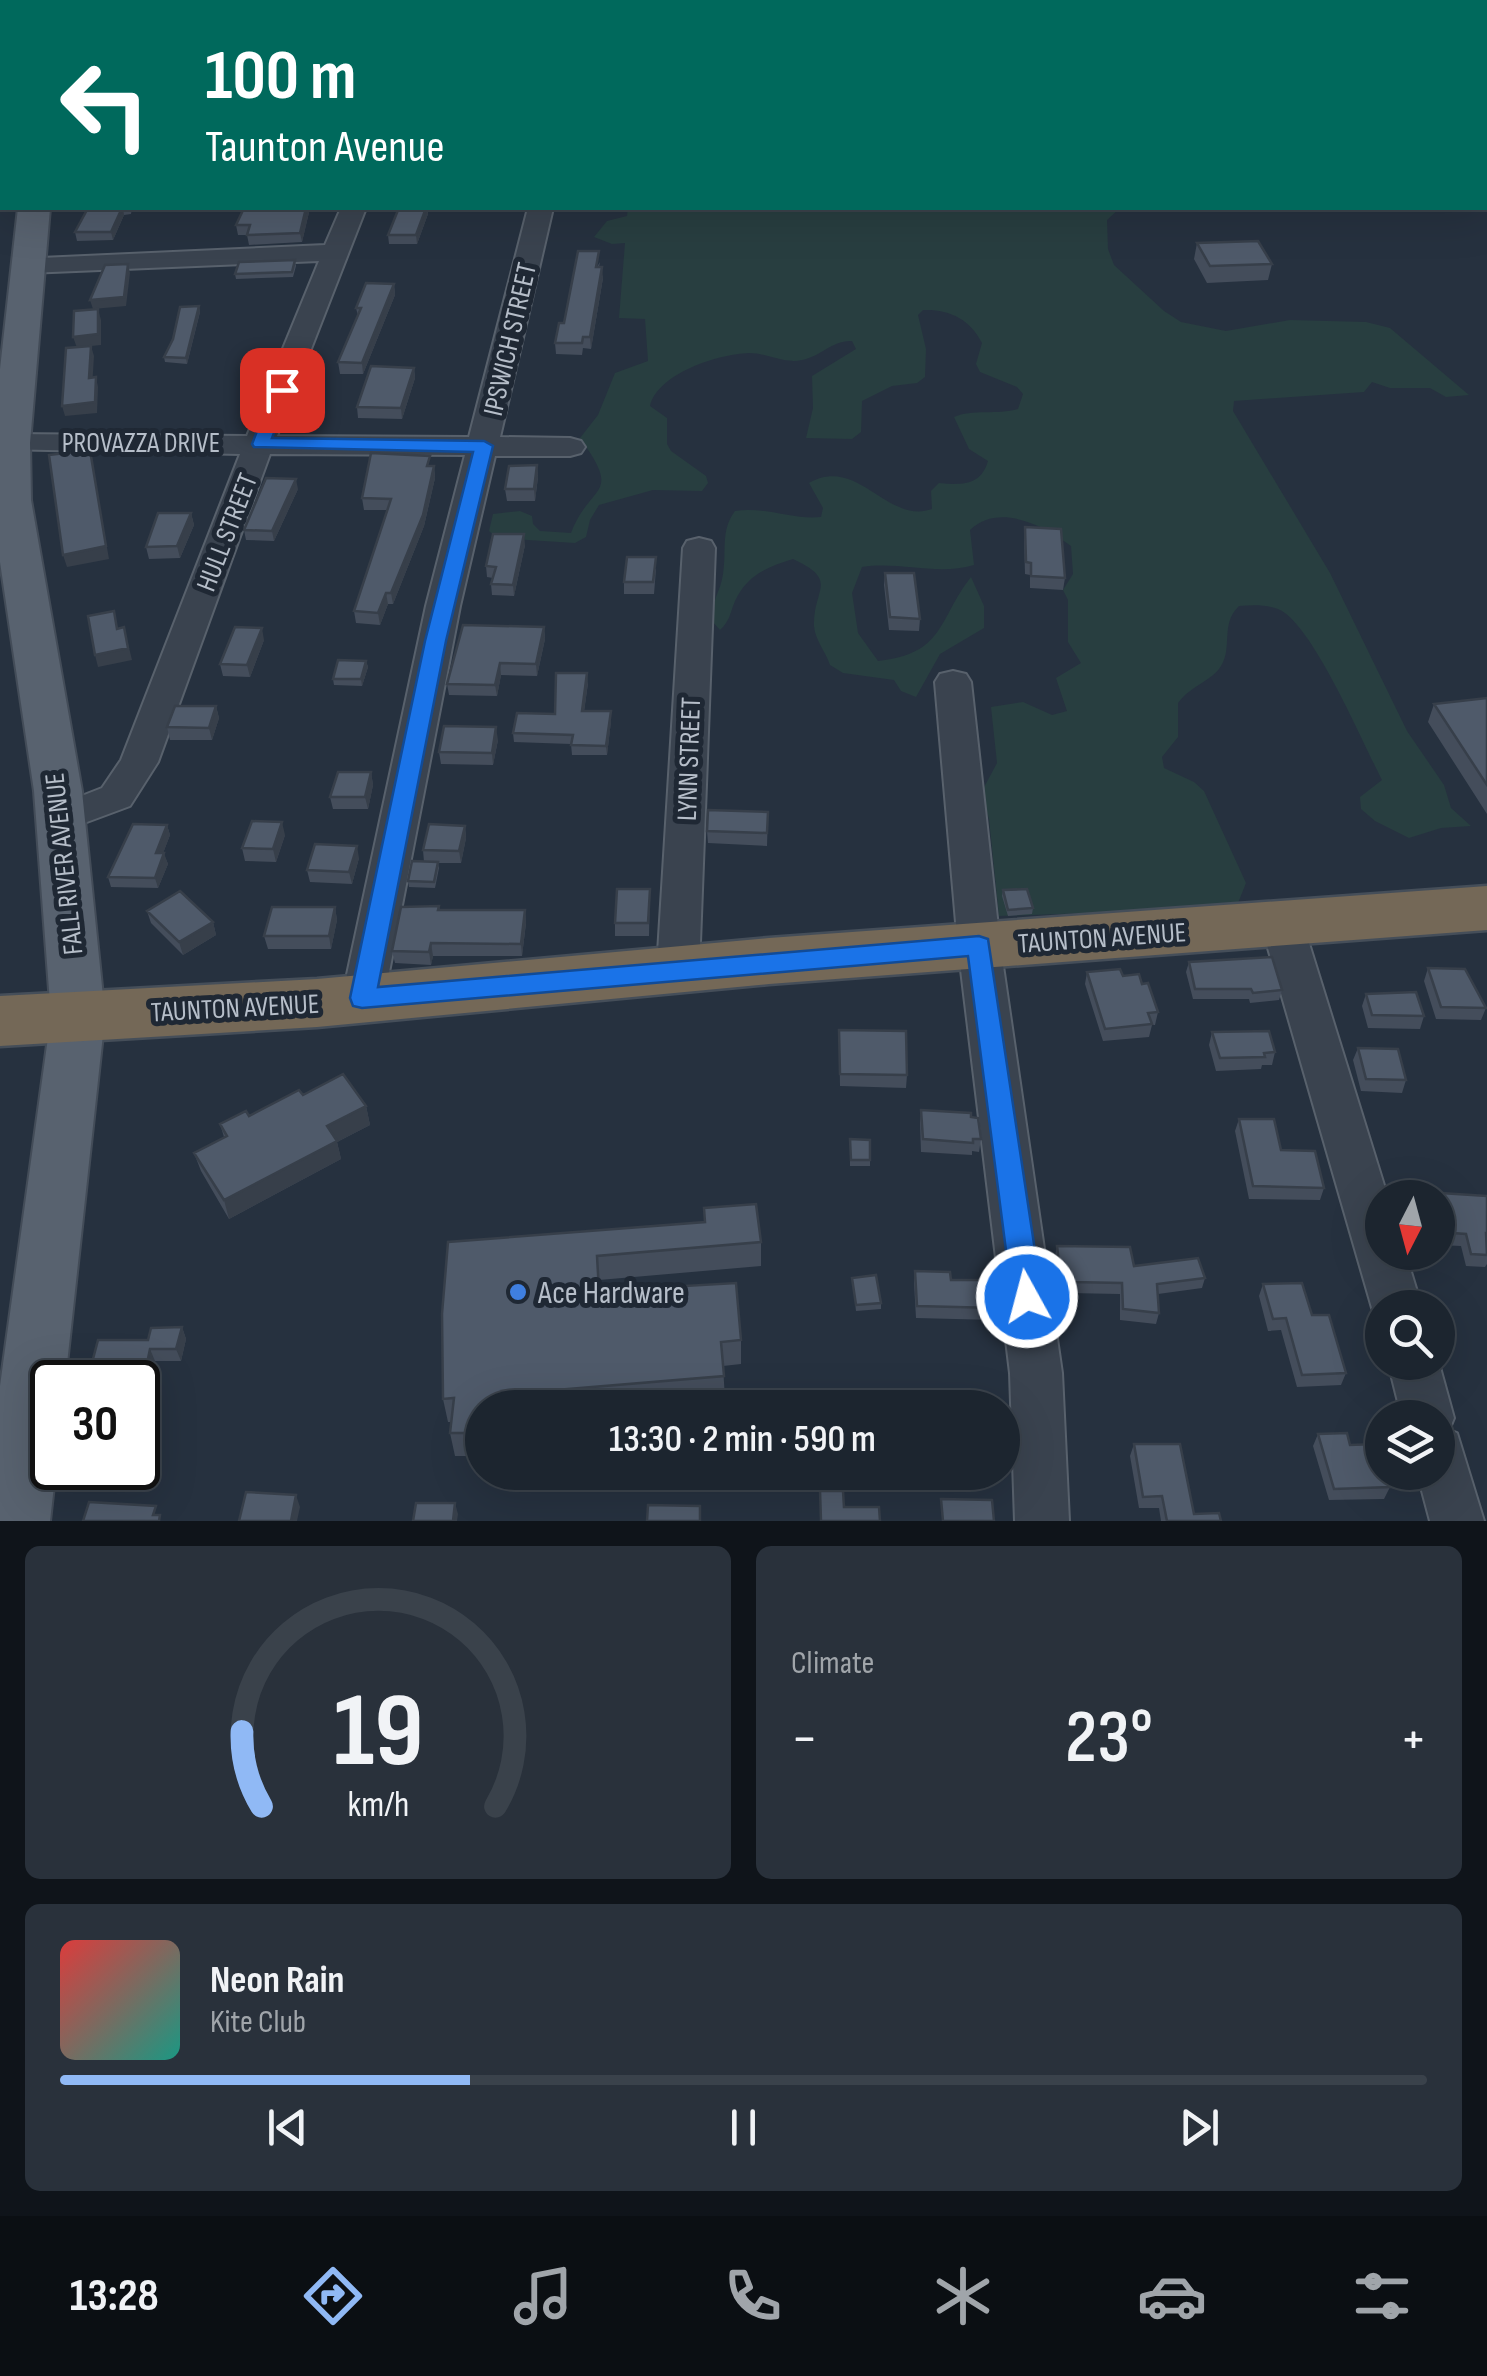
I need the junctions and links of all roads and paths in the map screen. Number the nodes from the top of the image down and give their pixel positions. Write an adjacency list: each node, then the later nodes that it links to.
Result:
1 (34, 210): 5 (main road, FALL RIVER AVENUE)
2 (351, 210): 4 (street, HULL STREET)
3 (541, 210): 8 (street, IPSWICH STREET)
4 (336, 252): 5 (street); 7 (street, HULL STREET)
5 (28, 265): 6 (main road, FALL RIVER AVENUE)
6 (12, 443): 7 (street, PROVAZZA DRIVE); 12 (main road, FALL RIVER AVENUE)
7 (261, 444): 8 (street, PROVAZZA DRIVE); 12 (street, HULL STREET)
8 (484, 446): 9 (street, PROVAZZA DRIVE); 17 (street, IPSWICH STREET)
9 (570, 447)
10 (699, 548): 16 (street, LYNN STREET)
11 (953, 682): 15 (street)
12 (60, 819): 18 (main road, FALL RIVER AVENUE)
13 (1487, 908): 14 (highway, TAUNTON AVENUE)
14 (1282, 924): 15 (highway, TAUNTON AVENUE); 20 (street)
15 (979, 946): 16 (highway, TAUNTON AVENUE); 23 (street)
16 (678, 969): 17 (highway, TAUNTON AVENUE)
17 (362, 998): 18 (highway, TAUNTON AVENUE)
18 (78, 1016): 19 (highway, TAUNTON AVENUE); 22 (main road, FALL RIVER AVENUE)
19 (0, 1021)
20 (1391, 1290)
21 (1448, 1490): 24 (street)
22 (16, 1521)
23 (1042, 1521)
24 (1456, 1521)

